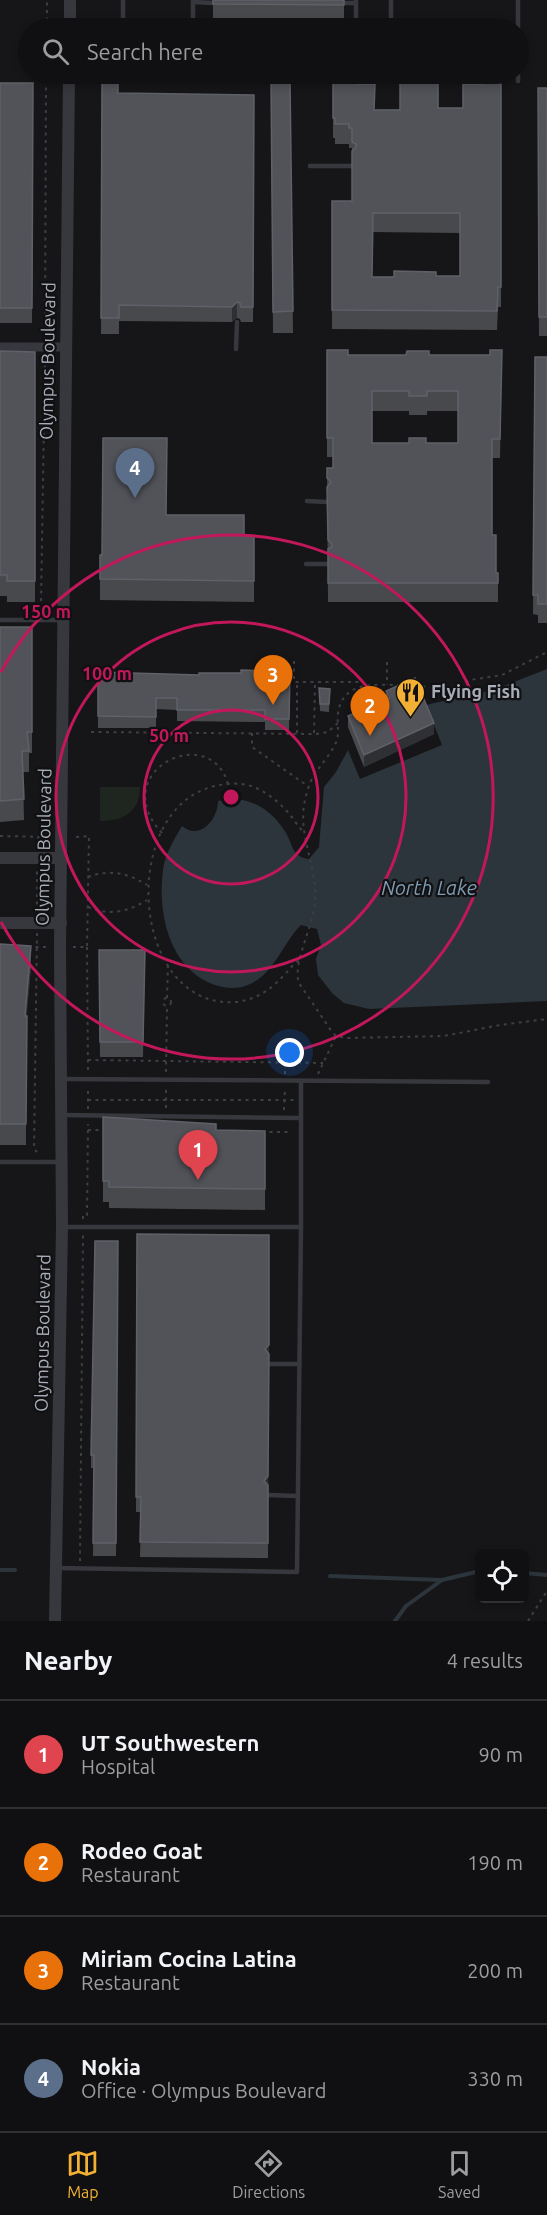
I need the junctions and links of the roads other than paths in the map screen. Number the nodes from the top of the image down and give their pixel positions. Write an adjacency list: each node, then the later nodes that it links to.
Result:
1 (70, 0): 9 (street)
2 (123, 0): 10 (lane)
3 (391, 0): 13 (lane)
4 (518, 0): 14 (lane)
5 (193, 1): 7 (lane); 11 (lane)
6 (356, 2): 8 (lane); 12 (lane)
7 (213, 3)
8 (344, 3)
9 (70, 18)
10 (123, 18)
11 (193, 18)
12 (356, 18)
13 (391, 18)
14 (518, 18)
15 (69, 84): 20 (street, Olympus Boulevard)
16 (310, 166): 17 (lane)
17 (352, 166)
18 (237, 322): 21 (lane)
19 (0, 347): 20 (street)
20 (66, 347): 27 (street, Olympus Boulevard)
21 (236, 349)
22 (307, 501): 23 (lane)
23 (327, 502)
24 (306, 564): 25 (lane)
25 (328, 564)
26 (0, 620): 27 (lane)
27 (64, 620): 29 (street, Olympus Boulevard)
28 (0, 858): 29 (street)
29 (62, 858): 31 (street, Olympus Boulevard)
30 (0, 923): 31 (street)
31 (61, 923): 32 (street, Olympus Boulevard)
32 (62, 1079): 33 (lane); 35 (street, Olympus Boulevard)
33 (301, 1081): 34 (lane); 36 (lane)
34 (488, 1082)
35 (62, 1115): 36 (lane); 38 (street, Olympus Boulevard)
36 (301, 1118): 40 (lane)
37 (0, 1162): 38 (lane)
38 (61, 1162): 39 (street, Olympus Boulevard)
39 (62, 1227): 40 (lane); 45 (street, Olympus Boulevard)
40 (301, 1227): 42 (lane)
41 (269, 1364): 42 (lane)
42 (299, 1364): 44 (lane)
43 (268, 1495): 44 (lane)
44 (298, 1496): 45 (lane)
45 (55, 1568): 46 (street, Olympus Boulevard)
46 (55, 1621)

